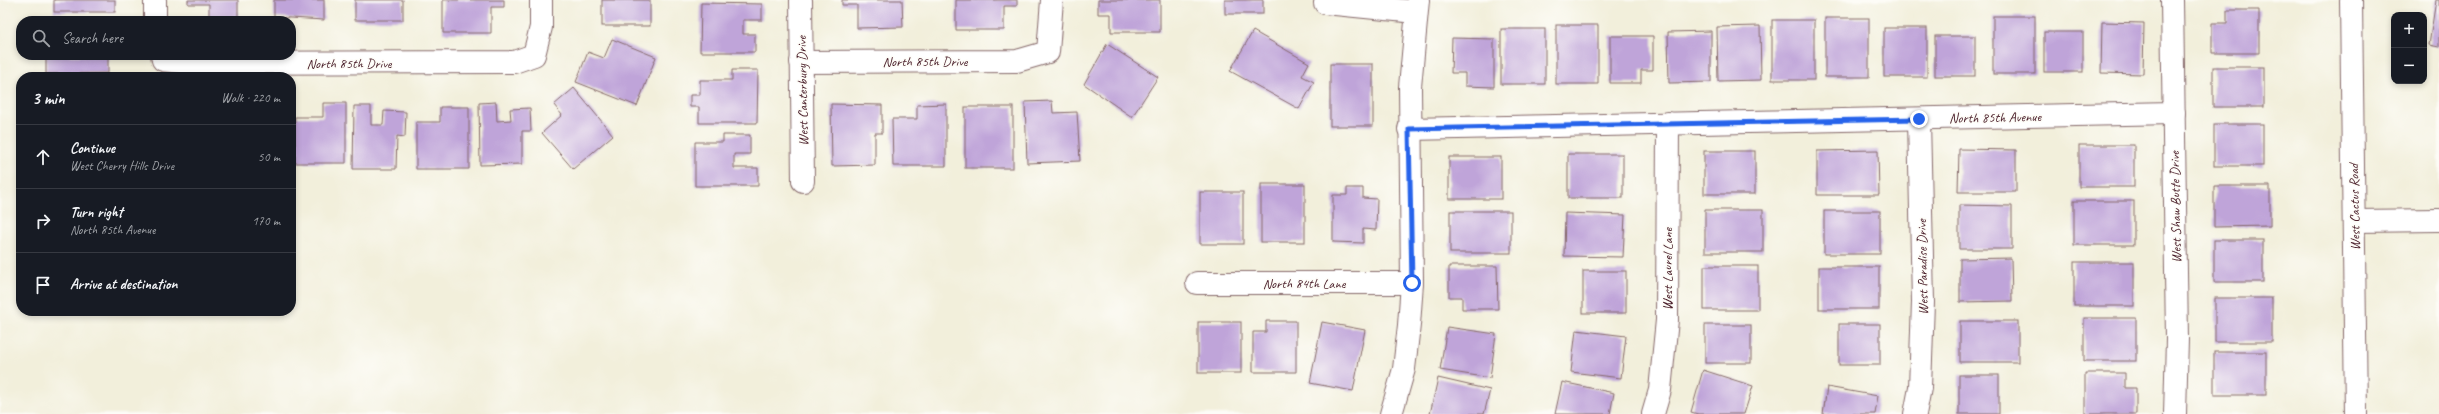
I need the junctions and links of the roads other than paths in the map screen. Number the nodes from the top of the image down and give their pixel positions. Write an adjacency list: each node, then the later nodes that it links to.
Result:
1 (155, 0): 9 (street)
2 (541, 0): 10 (street, North 85th Drive)
3 (801, 0): 11 (street, West Canterbury Drive)
4 (1052, 0): 11 (street, North 85th Drive)
5 (2172, 0): 12 (street, West Shaw Butte Drive)
6 (2351, 0): 18 (street, West Cactus Road)
7 (1325, 3): 8 (street)
8 (1417, 6): 15 (street)
9 (155, 16)
10 (174, 60)
11 (801, 62): 16 (street, West Canterbury Drive)
12 (2174, 113): 13 (street, North 85th Avenue); 24 (street, West Shaw Butte Drive)
13 (1919, 119): 14 (street, North 85th Avenue); 23 (street, West Paradise Drive)
14 (1668, 123): 15 (street, North 85th Avenue); 22 (street, West Laurel Lane)
15 (1409, 129): 20 (street)
16 (803, 181)
17 (2439, 220): 18 (street)
18 (2355, 221): 25 (street, West Cactus Road)
19 (1197, 283): 20 (street, North 84th Lane)
20 (1412, 283): 21 (street)
21 (1391, 414)
22 (1653, 414)
23 (1915, 414)
24 (2174, 414)
25 (2356, 414)

